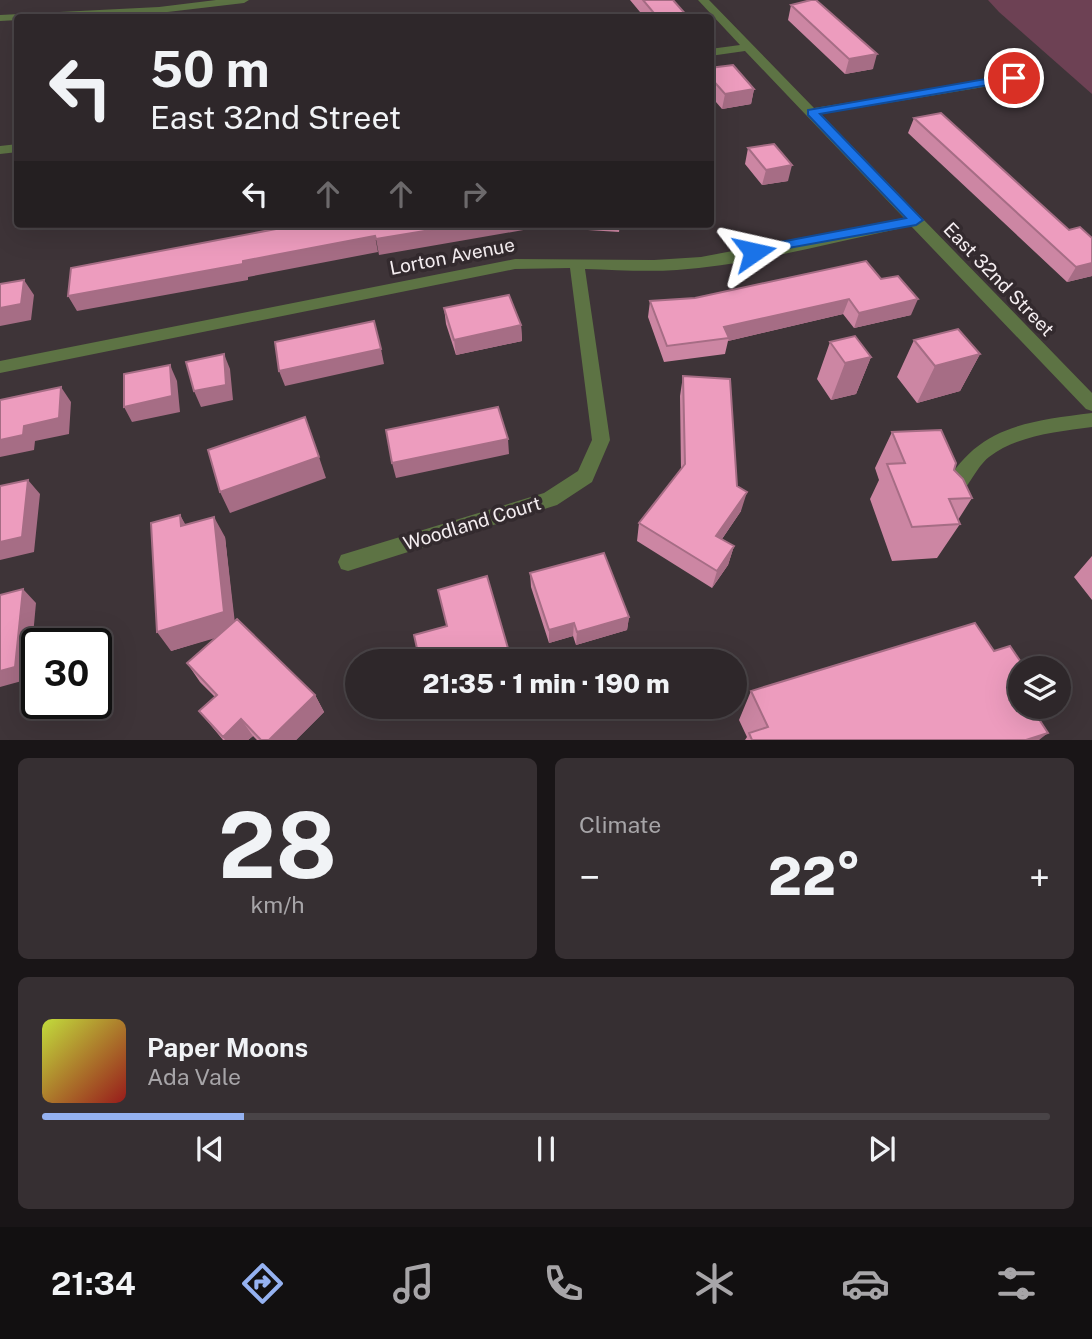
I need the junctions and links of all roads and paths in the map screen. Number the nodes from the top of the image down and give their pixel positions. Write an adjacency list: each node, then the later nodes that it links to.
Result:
1 (244, 0): 3 (street)
2 (703, 0): 4 (street, East 32nd Street)
3 (85, 14)
4 (749, 47): 5 (street); 7 (street, East 32nd Street)
5 (714, 52)
6 (1014, 78): 7 (street)
7 (812, 112): 8 (street, East 32nd Street)
8 (916, 220): 9 (street, Lorton Avenue); 11 (street, East 32nd Street)
9 (577, 264): 10 (street, Lorton Avenue); 14 (street, Woodland Court)
10 (0, 367)
11 (1092, 404)
12 (1092, 420): 13 (street)
13 (945, 504)
14 (348, 562)

